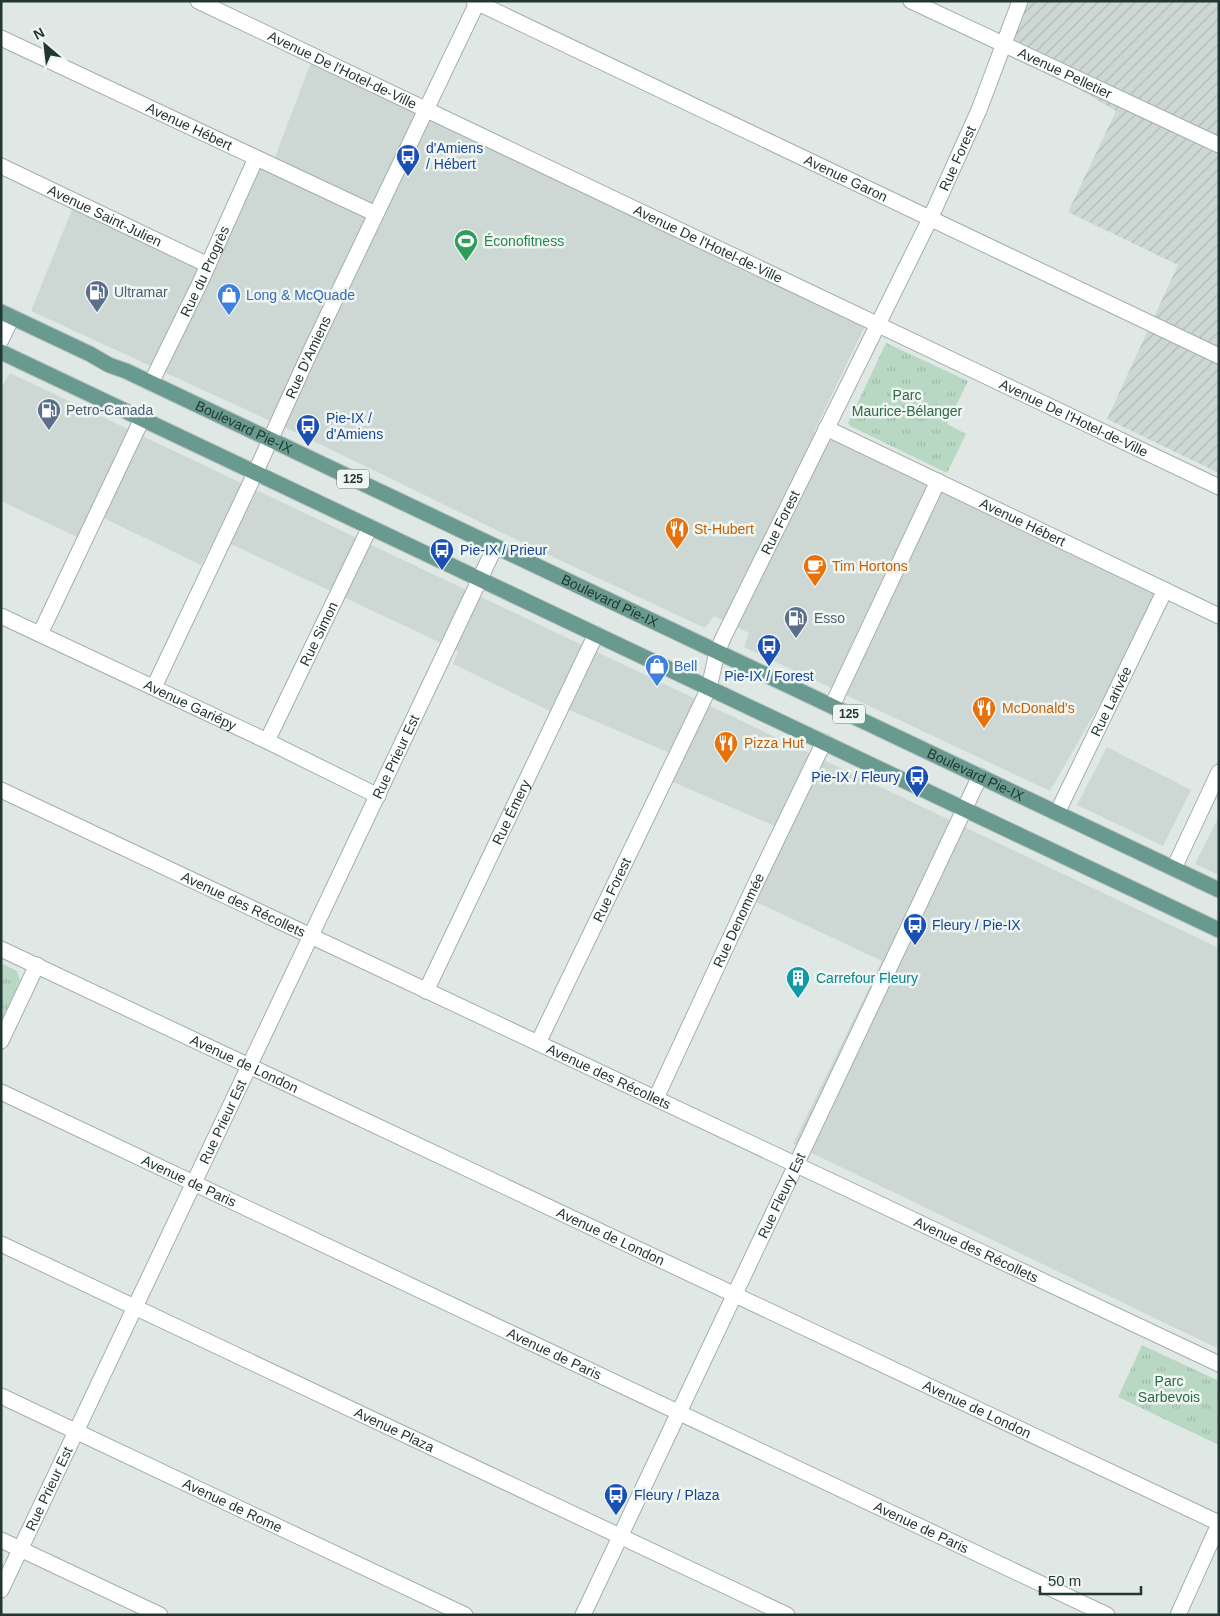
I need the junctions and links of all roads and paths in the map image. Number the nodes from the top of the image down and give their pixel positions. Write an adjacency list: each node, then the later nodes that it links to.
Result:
1 (198, 1): 7 (street, Avenue De l'Hotel-de-Ville)
2 (911, 1): 6 (street, Avenue Pelletier)
3 (1020, 1): 6 (street, Rue Forest)
4 (477, 2): 7 (street, Rue D'Amiens); 12 (street, Avenue Garon)
5 (1, 38): 9 (street, Avenue Hébert)
6 (1003, 44): 8 (street, Avenue Pelletier); 12 (street, Rue Forest)
7 (426, 110): 11 (street, Rue D'Amiens); 15 (street, Avenue De l'Hotel-de-Ville)
8 (1219, 145)
9 (256, 158): 11 (street, Avenue Hébert); 13 (street, Rue du Progrès)
10 (1, 166): 13 (street, Avenue Saint-Julien)
11 (376, 214): 22 (street, Rue D'Amiens)
12 (930, 219): 15 (street, Rue Forest); 18 (street, Avenue Garon)
13 (208, 265): 19 (street, Rue du Progrès)
14 (7, 314): 16 (street); 19 (main road, Boulevard Pie-IX / 125)
15 (878, 324): 21 (street, Rue Forest); 25 (street, Avenue De l'Hotel-de-Ville)
16 (1, 340)
17 (1, 352): 20 (main road, 125)
18 (1219, 356)
19 (152, 383): 22 (main road, Boulevard Pie-IX / 125)
20 (142, 419): 23 (main road, 125); 32 (street)
21 (826, 428): 24 (street, Avenue Hébert); 34 (street, Rue Forest)
22 (270, 439): 23 (street, Rue D'Amiens); 27 (main road, Boulevard Pie-IX / 125)
23 (255, 472): 26 (main road, 125); 35 (street, Rue D'Amiens)
24 (938, 481): 29 (street, Avenue Hébert); 37 (street)
25 (1219, 486)
26 (370, 527): 28 (main road, 125); 38 (street, Rue Simon)
27 (495, 547): 28 (street, Rue Prieur Est); 34 (main road, Boulevard Pie-IX / 125)
28 (480, 579): 33 (main road, 125); 43 (street, Rue Prieur Est)
29 (1165, 590): 31 (street, Avenue Hébert); 45 (street, Rue Larivée)
30 (1, 616): 32 (street, Avenue Gariépy)
31 (1219, 616)
32 (40, 634): 35 (street, Avenue Gariépy)
33 (596, 634): 36 (main road, 125); 52 (street, Rue Émery)
34 (717, 652): 36 (street, Rue Forest); 37 (main road, Boulevard Pie-IX / 125)
35 (154, 687): 38 (street, Avenue Gariépy)
36 (709, 688): 39 (main road, 125); 54 (street, Rue Forest)
37 (832, 706): 41 (main road, Boulevard Pie-IX / 125)
38 (267, 741): 43 (street, Avenue Gariépy)
39 (824, 742): 44 (main road, 125); 57 (street, Rue Denommée)
40 (1219, 772): 46 (street)
41 (980, 776): 44 (street, Rue Fleury Est); 45 (main road, Boulevard Pie-IX / 125)
42 (1, 790): 49 (street, Avenue des Récollets)
43 (378, 796): 49 (street, Rue Prieur Est)
44 (964, 809): 48 (main road, 125); 58 (street, Rue Fleury Est)
45 (1057, 813): 46 (main road, Boulevard Pie-IX / 125)
46 (1174, 868): 47 (main road, Boulevard Pie-IX / 125)
47 (1219, 890)
48 (1219, 930)
49 (311, 937): 52 (street, Avenue des Récollets); 55 (street, Rue Prieur Est)
50 (1, 949): 51 (street, Avenue de London)
51 (37, 965): 53 (street); 55 (street, Avenue de London)
52 (426, 991): 54 (street, Avenue des Récollets)
53 (1, 1041)
54 (538, 1043): 57 (street, Avenue des Récollets)
55 (250, 1066): 59 (street, Rue Prieur Est); 61 (street, Avenue de London)
56 (1, 1092): 59 (street, Avenue de Paris)
57 (656, 1098): 58 (street, Avenue des Récollets)
58 (796, 1164): 61 (street, Rue Fleury Est); 63 (street, Avenue des Récollets)
59 (194, 1184): 62 (street, Rue Prieur Est); 65 (street, Avenue de Paris)
60 (1, 1244): 62 (street, Avenue Plaza)
61 (735, 1295): 65 (street, Rue Fleury Est); 67 (street, Avenue de London)
62 (136, 1307): 66 (street, Rue Prieur Est); 68 (street, Avenue Plaza)
63 (1219, 1364)
64 (1, 1396): 66 (street, Avenue de Rome)
65 (679, 1412): 68 (street, Rue Fleury Est); 76 (street, Avenue de Paris)
66 (77, 1431): 70 (street, Rue Prieur Est); 73 (street, Avenue de Rome)
67 (1219, 1524): 77 (street)
68 (620, 1536): 74 (street, Rue Fleury Est); 75 (street, Avenue Plaza)
69 (1, 1540): 70 (street)
70 (21, 1549): 71 (street, Rue Prieur Est); 72 (street)
71 (1, 1590)
72 (160, 1615)
73 (465, 1615)
74 (583, 1615)
75 (787, 1615)
76 (1107, 1615)
77 (1178, 1615)

